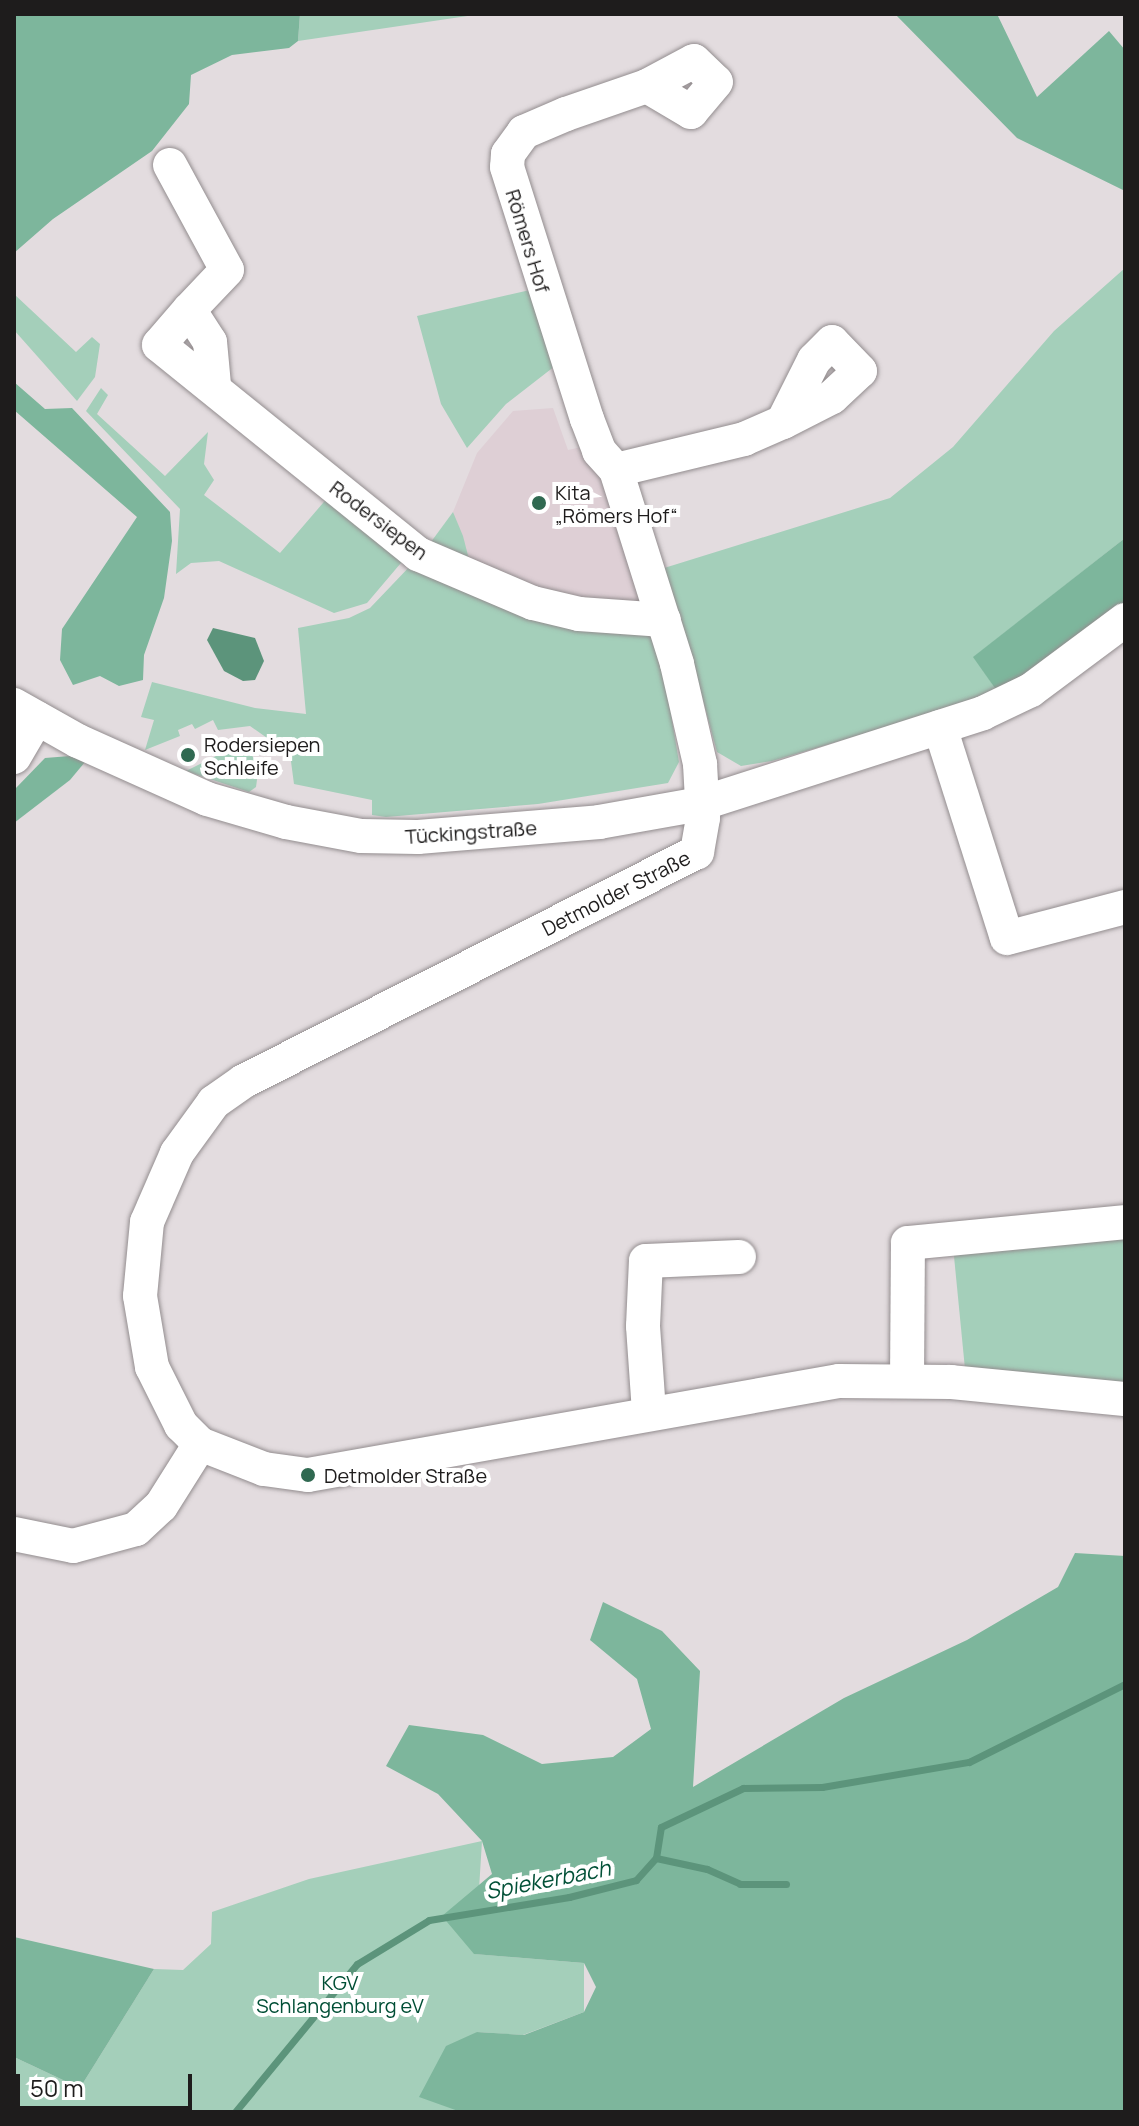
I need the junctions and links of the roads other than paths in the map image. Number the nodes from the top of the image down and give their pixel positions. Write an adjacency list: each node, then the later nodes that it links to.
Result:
1 (647, 86): 6 (street, Römers Hof)
2 (170, 165): 3 (street, Rodersiepen)
3 (189, 310): 4 (street); 4 (street, Rodersiepen)
4 (214, 385): 7 (street, Rodersiepen)
5 (783, 422): 6 (street)
6 (616, 470): 7 (street, Römers Hof)
7 (664, 620): 12 (street, Römers Hof)
8 (1125, 620): 10 (street, Tückingstraße)
9 (25, 711): 11 (street); 12 (street, Tückingstraße)
10 (940, 727): 12 (street, Tückingstraße); 13 (street)
11 (14, 757)
12 (700, 804): 19 (street, Detmolder Straße)
13 (1125, 907)
14 (1125, 1222): 16 (street)
15 (739, 1257): 18 (street)
16 (907, 1381): 17 (street, Detmolder Straße); 18 (street, Detmolder Straße)
17 (1125, 1399)
18 (649, 1412): 19 (street, Detmolder Straße)
19 (200, 1444): 20 (street)
20 (14, 1534)

